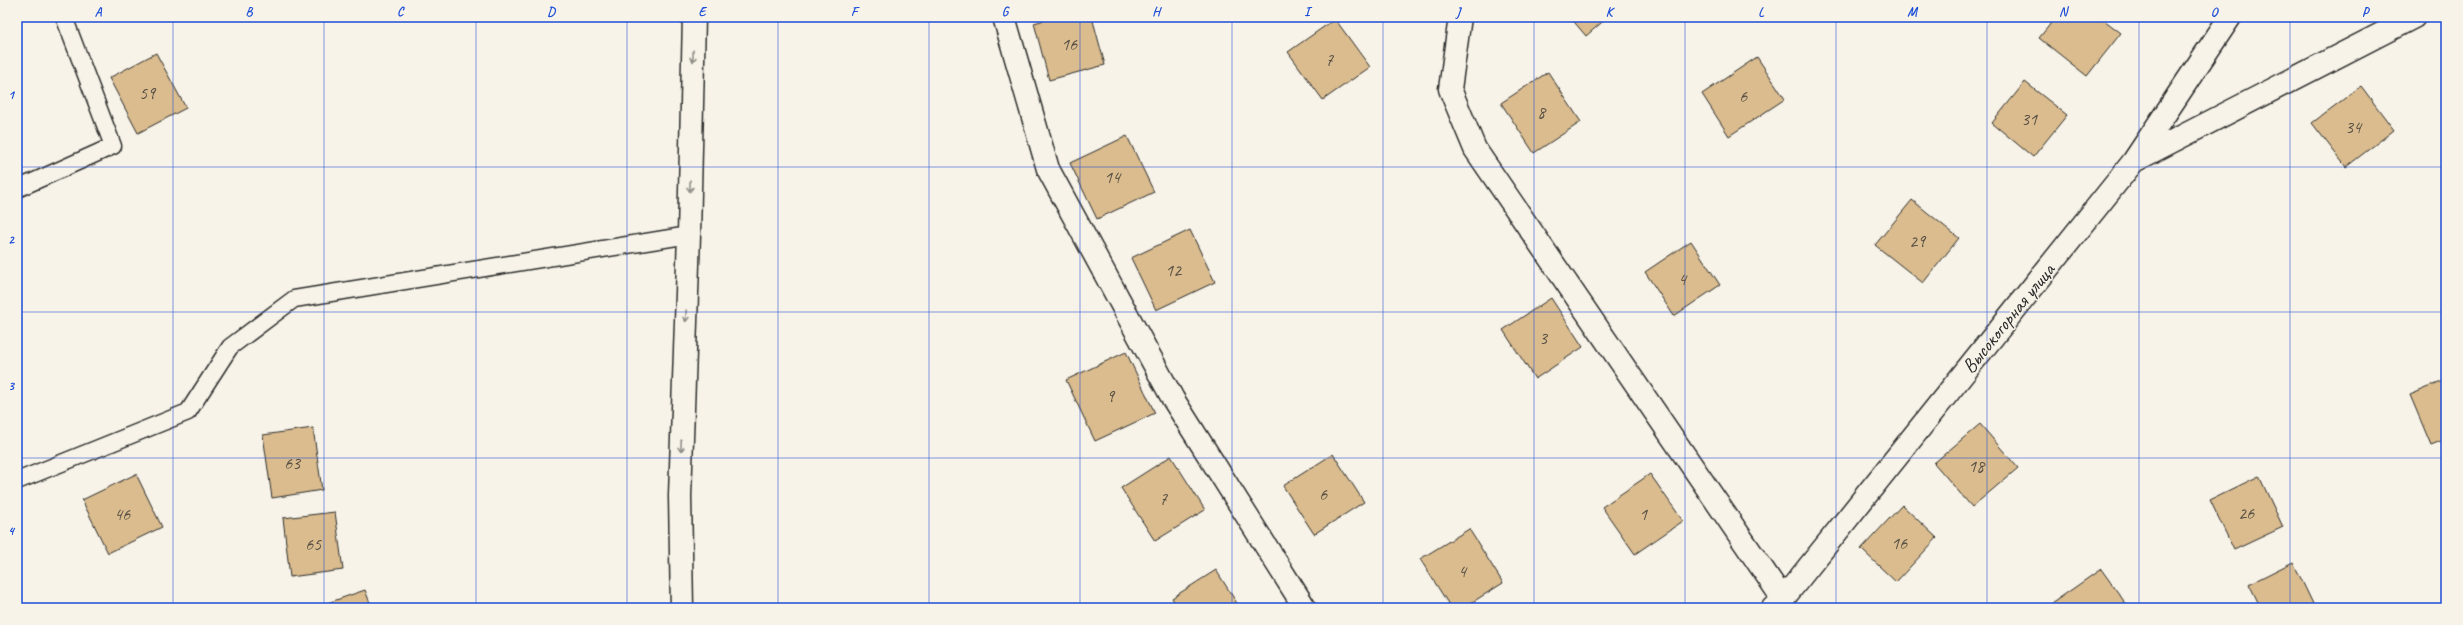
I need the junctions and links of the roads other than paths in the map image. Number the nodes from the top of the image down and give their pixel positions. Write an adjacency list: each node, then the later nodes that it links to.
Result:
1 (64, 17): 8 (lane)
2 (694, 17): 9 (street, one-way to 9)
3 (1004, 17): 13 (street)
4 (1460, 17): 11 (street)
5 (2230, 17): 7 (street, Высокогорная улица)
6 (2414, 17): 7 (street)
7 (2133, 162): 11 (street, Высокогорная улица)
8 (17, 189)
9 (689, 235): 10 (lane); 12 (street, one-way to 12)
10 (17, 481)
11 (1778, 604)
12 (682, 608)
13 (1305, 608)

